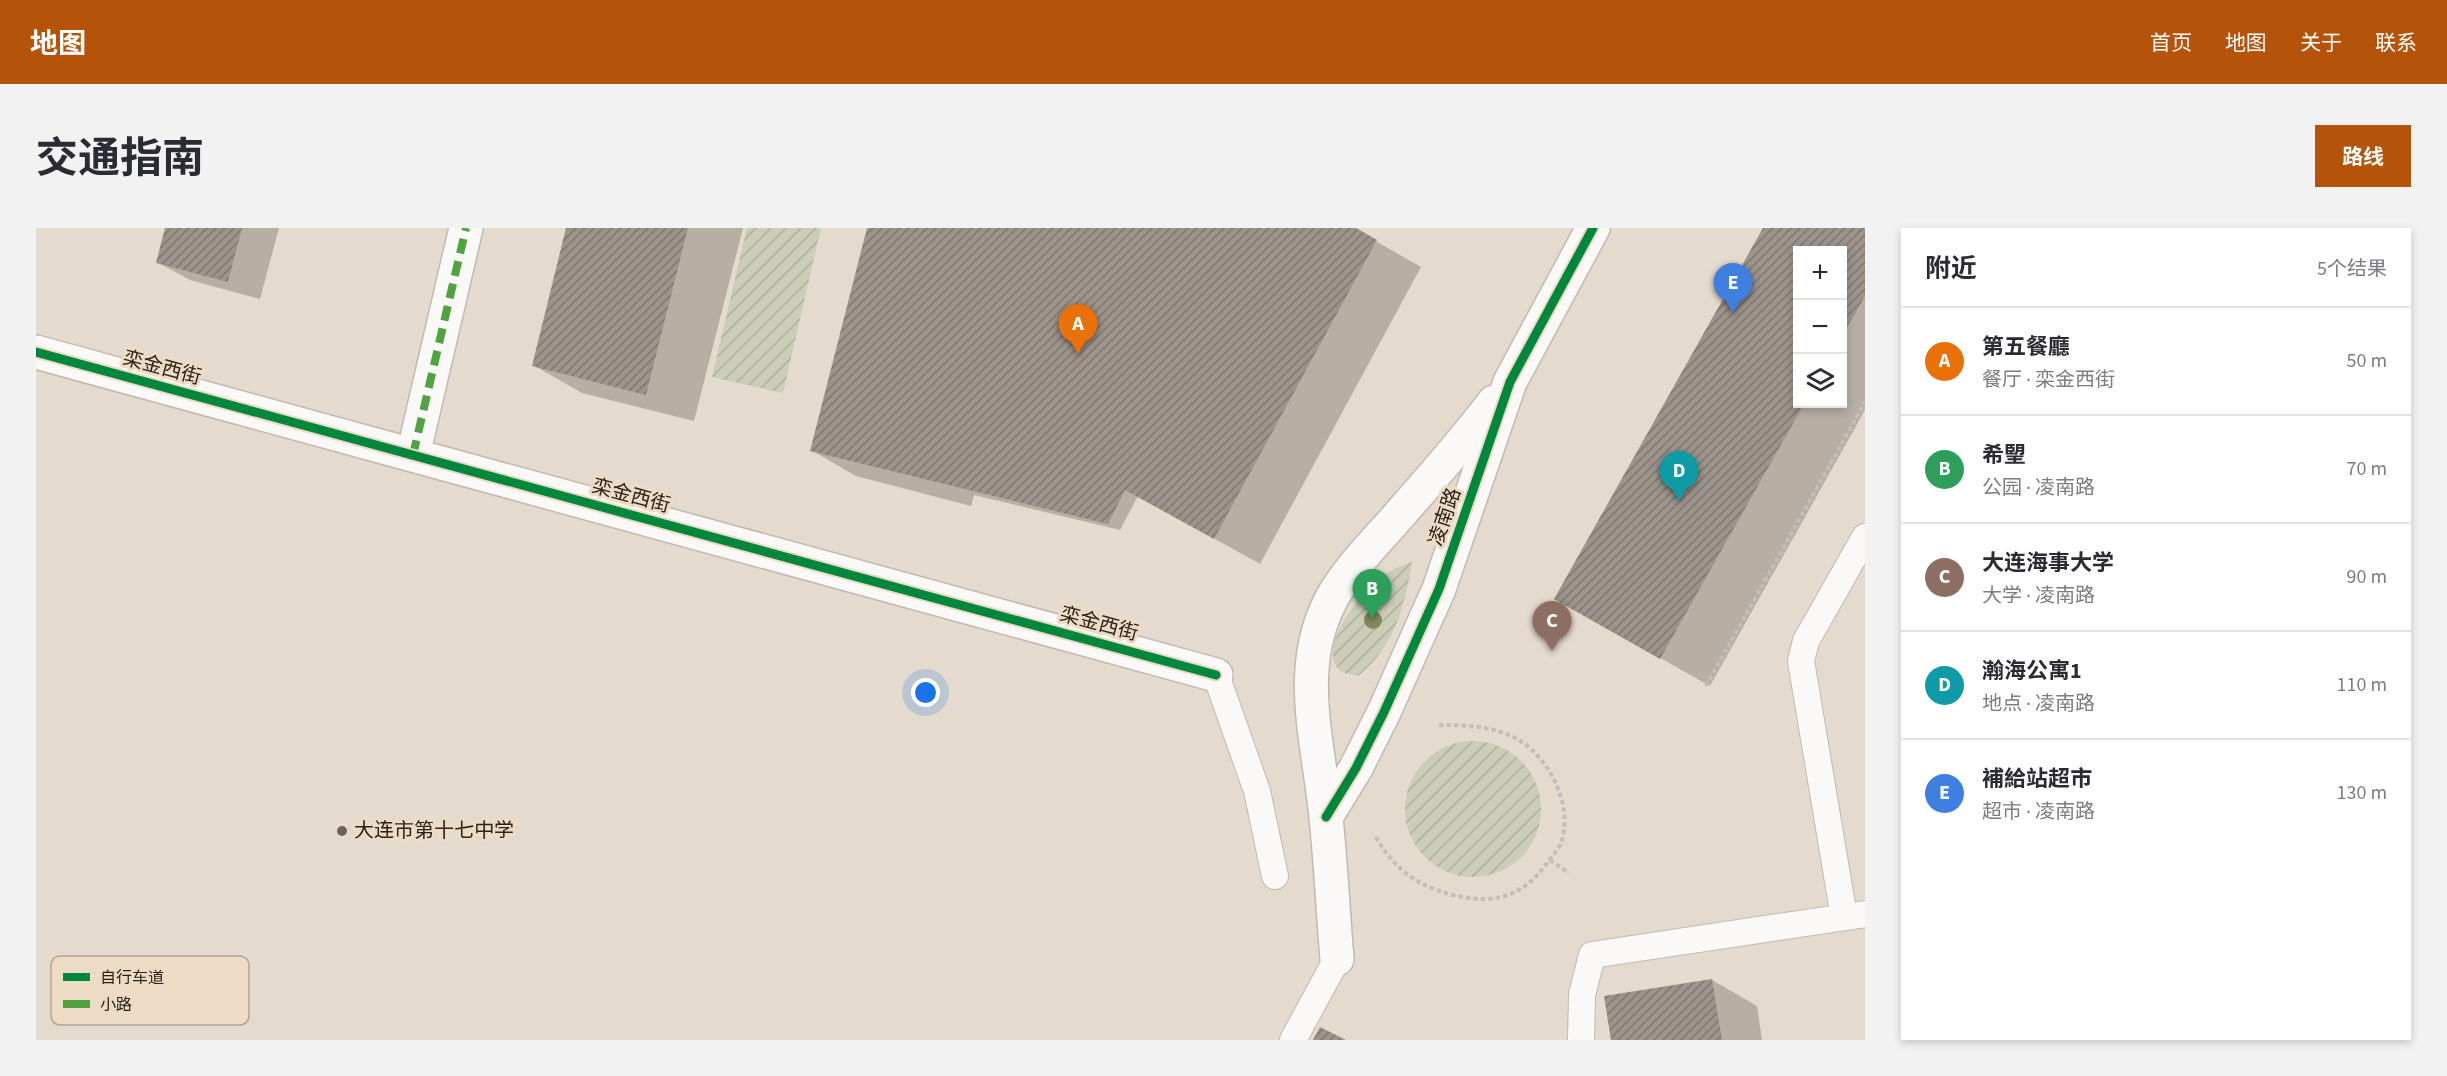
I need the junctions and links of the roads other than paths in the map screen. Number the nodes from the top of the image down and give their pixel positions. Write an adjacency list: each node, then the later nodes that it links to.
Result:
1 (466, 228): 5 (street)
2 (1593, 228): 4 (street, 凌南路)
3 (36, 352): 5 (street, 栾金西街)
4 (1510, 382): 8 (street, 凌南路); 8 (street)
5 (413, 455): 7 (street, 栾金西街)
6 (1865, 537): 10 (lane)
7 (1216, 675): 9 (lane)
8 (1326, 818): 11 (street)
9 (1275, 876)
10 (1855, 916): 13 (lane)
11 (1337, 959): 12 (lane)
12 (1293, 1040)
13 (1581, 1040)

